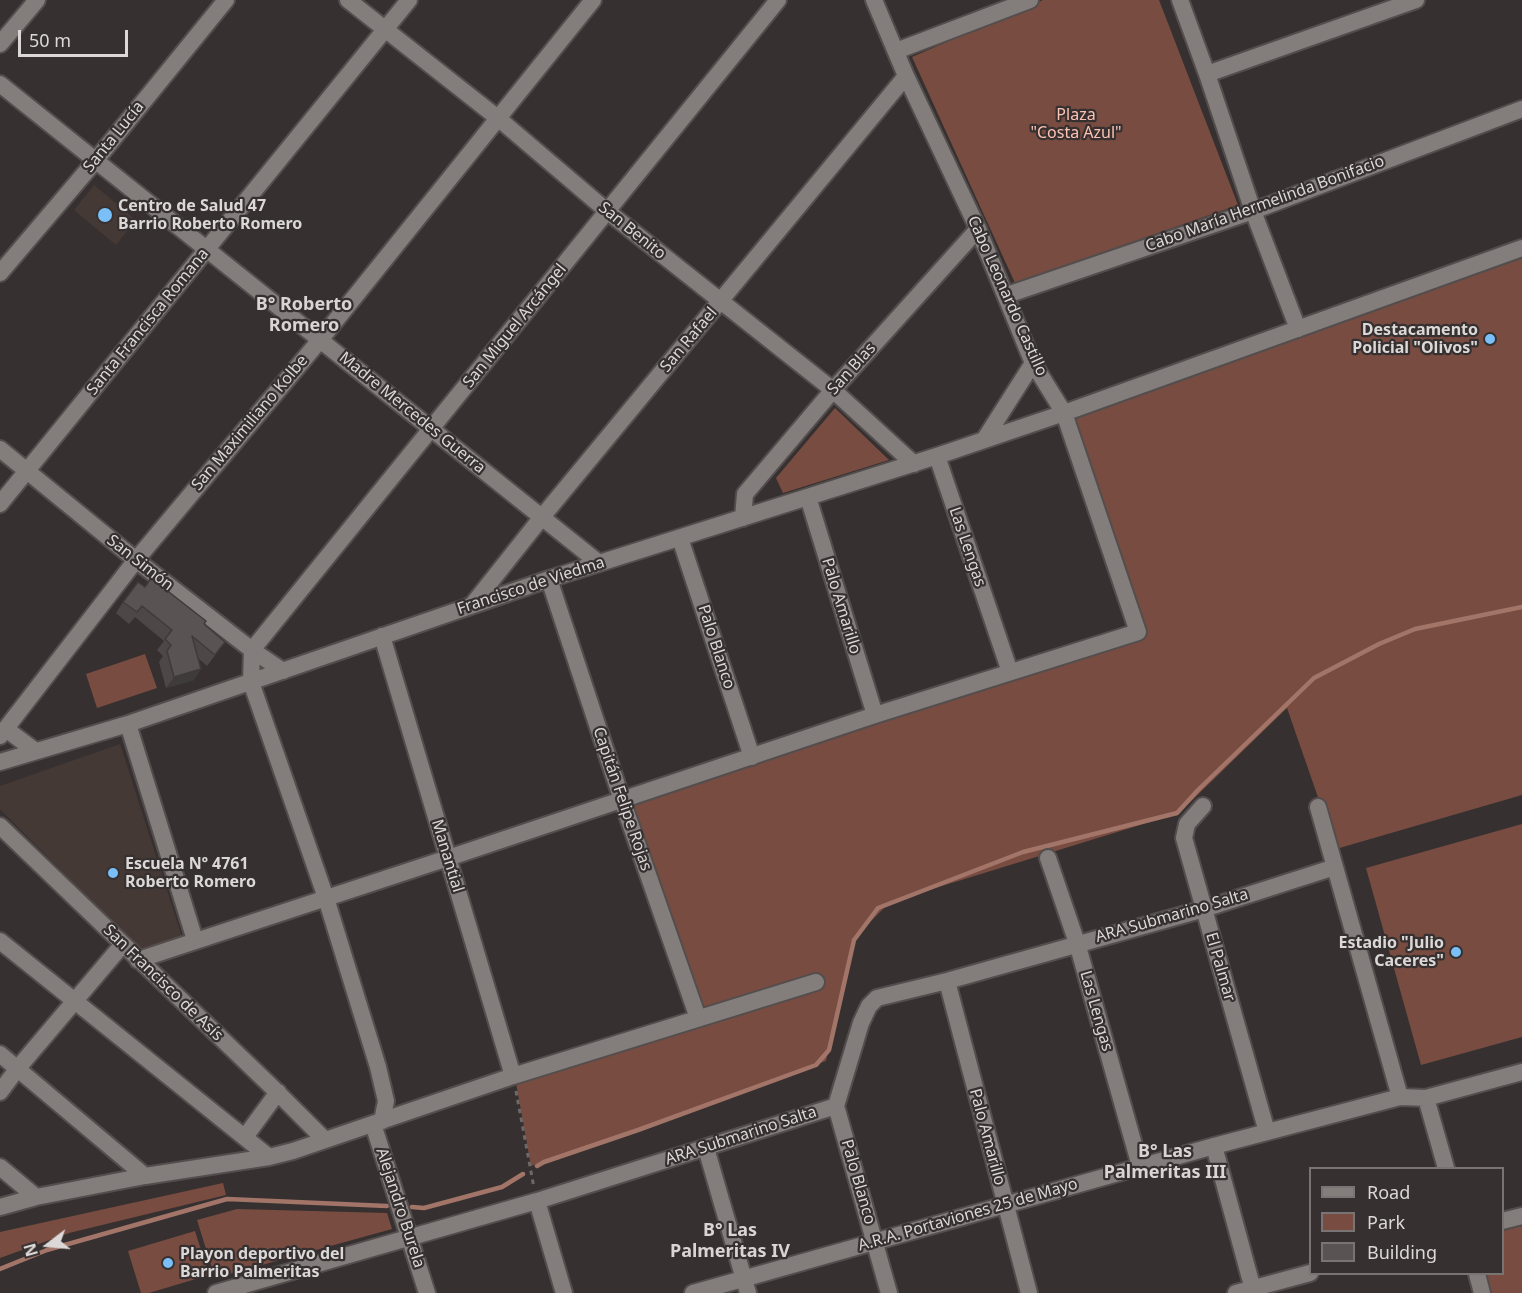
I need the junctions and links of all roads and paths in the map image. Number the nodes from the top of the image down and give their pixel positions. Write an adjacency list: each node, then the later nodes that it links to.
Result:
1 (37, 0): 12 (street)
2 (226, 0): 19 (street, Santa Lucía)
3 (348, 0): 11 (street, San Benito)
4 (409, 0): 11 (street, Santa Francisca Romana)
5 (593, 0): 18 (street, San Maximiliano Kolbe)
6 (778, 0): 20 (street, San Miguel Arcángel)
7 (874, 0): 13 (street, Cabo Leonardo Castillo)
8 (1030, 0): 13 (street)
9 (1180, 0): 14 (street)
10 (1416, 0): 14 (street)
11 (385, 30): 18 (street, San Benito); 24 (street, Santa Francisca Romana)
12 (0, 44)
13 (896, 51): 15 (street, Cabo Leonardo Castillo)
14 (1207, 74): 21 (street)
15 (906, 76): 22 (street, Cabo Leonardo Castillo); 27 (street, San Rafael)
16 (0, 84): 19 (street, Madre Mercedes Guerra)
17 (1522, 109): 21 (street, Cabo María Hermelinda Bonifacio)
18 (499, 119): 20 (street, San Benito); 29 (street, San Maximiliano Kolbe)
19 (96, 160): 24 (street, Madre Mercedes Guerra); 25 (street, Santa Lucía)
20 (607, 211): 27 (street, San Benito); 33 (street, San Miguel Arcángel)
21 (1253, 212): 26 (street, Cabo María Hermelinda Bonifacio); 28 (street)
22 (978, 229): 26 (street, Cabo Leonardo Castillo); 31 (street, San Blas)
23 (1522, 248): 28 (street, Francisco de Viedma)
24 (208, 250): 29 (street, Madre Mercedes Guerra); 38 (street, Santa Francisca Romana)
25 (0, 273)
26 (1006, 295): 30 (street, Cabo Leonardo Castillo)
27 (721, 301): 31 (street, San Benito); 41 (street, San Rafael)
28 (1298, 329): 32 (street, Francisco de Viedma)
29 (320, 340): 33 (street, Madre Mercedes Guerra); 44 (street, San Maximiliano Kolbe)
30 (1034, 363): 32 (street, Cabo Leonardo Castillo); 34 (street)
31 (833, 390): 37 (street, San Benito); 42 (street, San Blas)
32 (1064, 413): 34 (street, Francisco de Viedma); 51 (street, Cabo Leonardo Castillo)
33 (432, 429): 41 (street, Madre Mercedes Guerra); 49 (street, San Miguel Arcángel)
34 (984, 440): 36 (street, Francisco de Viedma)
35 (0, 449): 38 (street, San Simón)
36 (937, 456): 37 (street, Francisco de Viedma); 51 (street, Las Lengas)
37 (914, 464): 39 (street, Francisco de Viedma)
38 (27, 471): 40 (street, Santa Francisca Romana); 44 (street, San Simón)
39 (808, 497): 42 (street, Francisco de Viedma); 53 (street, Palo Amarillo)
40 (0, 504)
41 (542, 517): 45 (street, Madre Mercedes Guerra); 47 (street, San Rafael)
42 (743, 518): 43 (street, Francisco de Viedma)
43 (680, 538): 45 (street, Francisco de Viedma); 57 (street, Palo Blanco)
44 (136, 560): 49 (street, San Simón); 55 (street, San Maximiliano Kolbe)
45 (599, 563): 46 (street, Francisco de Viedma)
46 (549, 579): 47 (street, Francisco de Viedma); 59 (street, Capitán Felipe Rojas)
47 (473, 604): 48 (street, Francisco de Viedma)
48 (382, 636): 50 (street, Francisco de Viedma); 63 (street, Manantial)
49 (252, 650): 50 (street, San Simón); 52 (street)
50 (283, 671): 52 (street, Francisco de Viedma)
51 (1010, 672): 53 (street)
52 (251, 682): 54 (street, Francisco de Viedma); 66 (street)
53 (875, 715): 57 (street)
54 (128, 724): 56 (street, Francisco de Viedma); 68 (street)
55 (3, 732): 56 (street)
56 (34, 750): 58 (street, Francisco de Viedma)
57 (752, 757): 59 (street)
58 (0, 762)
59 (622, 800): 63 (street); 76 (street, Capitán Felipe Rojas)
60 (1203, 806): 67 (street, El Palmar)
61 (1318, 807): 65 (street)
62 (0, 826): 71 (street, San Francisco de Asís)
63 (448, 858): 66 (street); 80 (street, Manantial)
64 (1048, 858): 70 (street, Las Lengas)
65 (1335, 867): 67 (street, ARA Submarino Salta); 83 (street)
66 (326, 898): 68 (street); 86 (street)
67 (1204, 909): 70 (street, ARA Submarino Salta); 87 (street, El Palmar)
68 (195, 940): 72 (street)
69 (0, 941): 75 (street)
70 (1077, 943): 73 (street, ARA Submarino Salta); 93 (street, Las Lengas)
71 (123, 944): 72 (street, San Francisco de Asís); 75 (street)
72 (138, 960): 82 (street, San Francisco de Asís)
73 (947, 981): 85 (street, ARA Submarino Salta); 99 (street, Palo Amarillo)
74 (816, 982): 76 (street)
75 (75, 1001): 78 (street); 88 (street)
76 (698, 1018): 80 (street)
77 (0, 1054): 78 (street)
78 (18, 1068): 81 (street); 96 (street)
79 (1522, 1072): 84 (street, A.R.A. Portaviones 25 de Mayo)
80 (513, 1076): 86 (street); 98 (path)
81 (0, 1092)
82 (278, 1092): 88 (street); 89 (street, San Francisco de Asís)
83 (1400, 1097): 84 (street, A.R.A. Portaviones 25 de Mayo); 87 (street, A.R.A. Portaviones 25 de Mayo)
84 (1426, 1098): 95 (street)
85 (836, 1106): 91 (street, ARA Submarino Salta); 104 (street, Palo Blanco)
86 (377, 1122): 89 (street); 103 (street, Alejandro Burela)
87 (1267, 1132): 90 (street, A.R.A. Portaviones 25 de Mayo)
88 (245, 1137): 92 (street)
89 (325, 1140): 92 (street)
90 (1214, 1146): 93 (street, A.R.A. Portaviones 25 de Mayo); 109 (street)
91 (706, 1148): 98 (street, ARA Submarino Salta); 108 (street)
92 (269, 1157): 96 (street)
93 (1140, 1166): 99 (street, A.R.A. Portaviones 25 de Mayo)
94 (0, 1167): 97 (street)
95 (1446, 1167)
96 (145, 1176): 97 (street)
97 (36, 1197): 100 (street)
98 (537, 1201): 103 (street, ARA Submarino Salta); 112 (street)
99 (1005, 1204): 104 (street, A.R.A. Portaviones 25 de Mayo); 115 (street, Palo Amarillo)
100 (0, 1207)
101 (1522, 1216): 102 (street)
102 (1504, 1221)
103 (410, 1239): 107 (street, ARA Submarino Salta); 111 (street, Alejandro Burela)
104 (876, 1243): 108 (street, A.R.A. Portaviones 25 de Mayo); 114 (street, Palo Blanco)
105 (1309, 1274): 109 (street)
106 (1477, 1275): 117 (street)
107 (266, 1286): 110 (street, ARA Submarino Salta)
108 (746, 1286): 113 (street, A.R.A. Portaviones 25 de Mayo)
109 (1254, 1291): 116 (street)
110 (216, 1293)
111 (427, 1293)
112 (564, 1293)
113 (693, 1293)
114 (889, 1293)
115 (1029, 1293)
116 (1236, 1293)
117 (1482, 1293)

